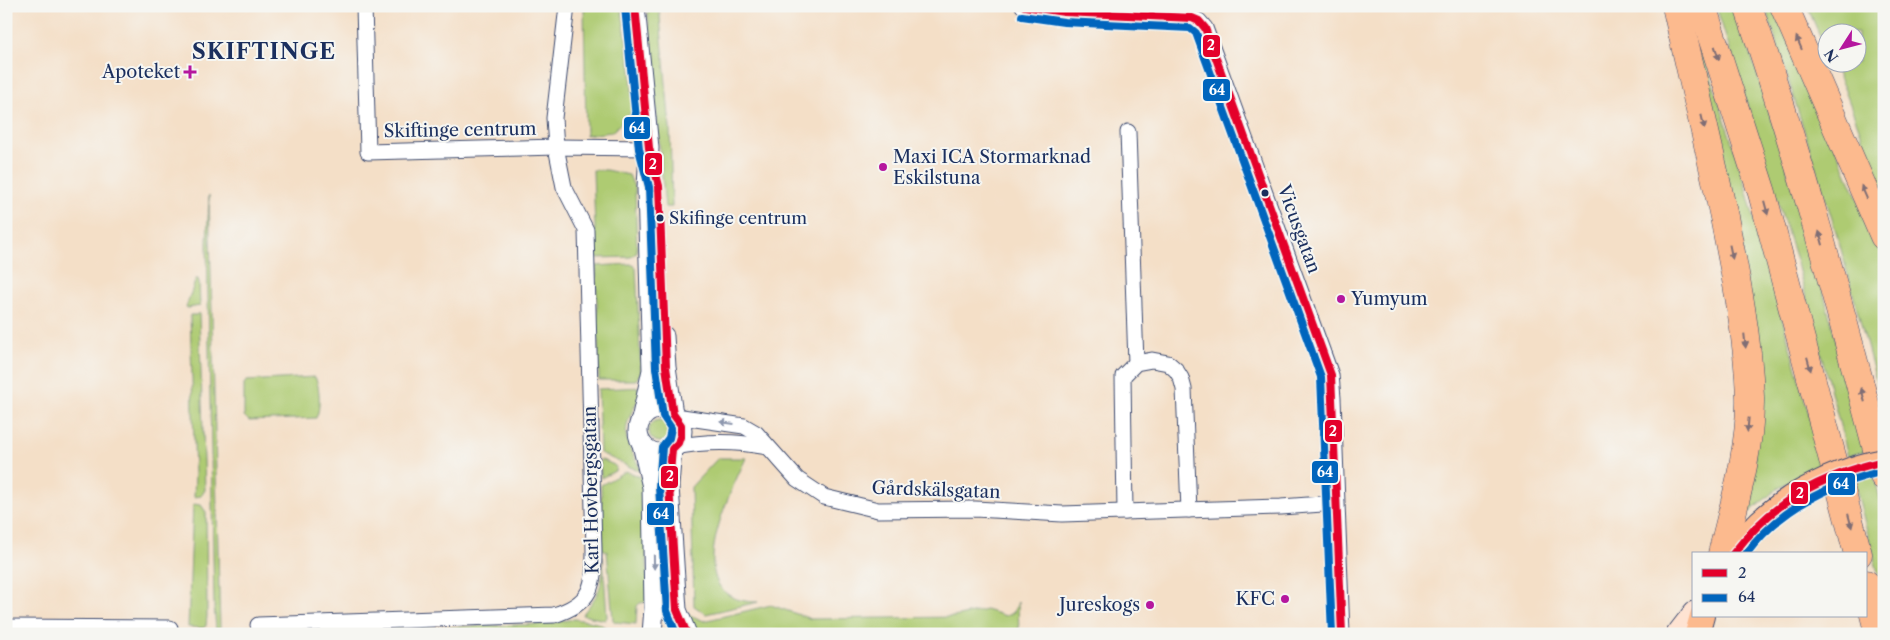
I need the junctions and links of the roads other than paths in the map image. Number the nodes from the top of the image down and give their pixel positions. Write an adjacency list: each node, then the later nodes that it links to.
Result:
1 (364, 6): 10 (street, Skiftinge centrum)
2 (567, 6): 10 (street, Skiftinge centrum)
3 (634, 6): 11 (street)
4 (1023, 6): 21 (street, Vicusgatan)
5 (1676, 6): 24 (highway, one-way to 24)
6 (1702, 6): 26 (highway, one-way to 26)
7 (1748, 6): 20 (highway, one-way to 7)
8 (1784, 6): 12 (highway, one-way to 8)
9 (1128, 132): 13 (street)
10 (556, 147): 11 (street); 30 (street, Karl Hovbergsgatan)
11 (649, 148): 14 (street); 15 (street)
12 (1884, 236)
13 (1136, 363): 22 (street); 23 (street)
14 (674, 415): 15 (street); 17 (street, Gårdskälsgatan, one-way to 14); 18 (street)
15 (641, 420): 16 (street)
16 (642, 444): 18 (street); 33 (street, one-way to 33)
17 (767, 447): 18 (street); 23 (street, Gårdskälsgatan)
18 (674, 448): 34 (street)
19 (1884, 461): 25 (main road, bridge)
20 (1884, 476)
21 (1336, 503): 22 (street, Gårdskälsgatan); 35 (street, Vicusgatan)
22 (1189, 510): 23 (street, Gårdskälsgatan)
23 (1125, 512)
24 (1722, 552)
25 (1734, 552)
26 (1857, 552)
27 (1868, 592): 38 (highway)
28 (1692, 614): 36 (main road)
29 (1701, 618): 37 (main road)
30 (258, 624)
31 (6, 627): 32 (street)
32 (170, 628)
33 (652, 634)
34 (687, 634)
35 (1342, 634)
36 (1676, 634)
37 (1697, 634)
38 (1879, 634)

